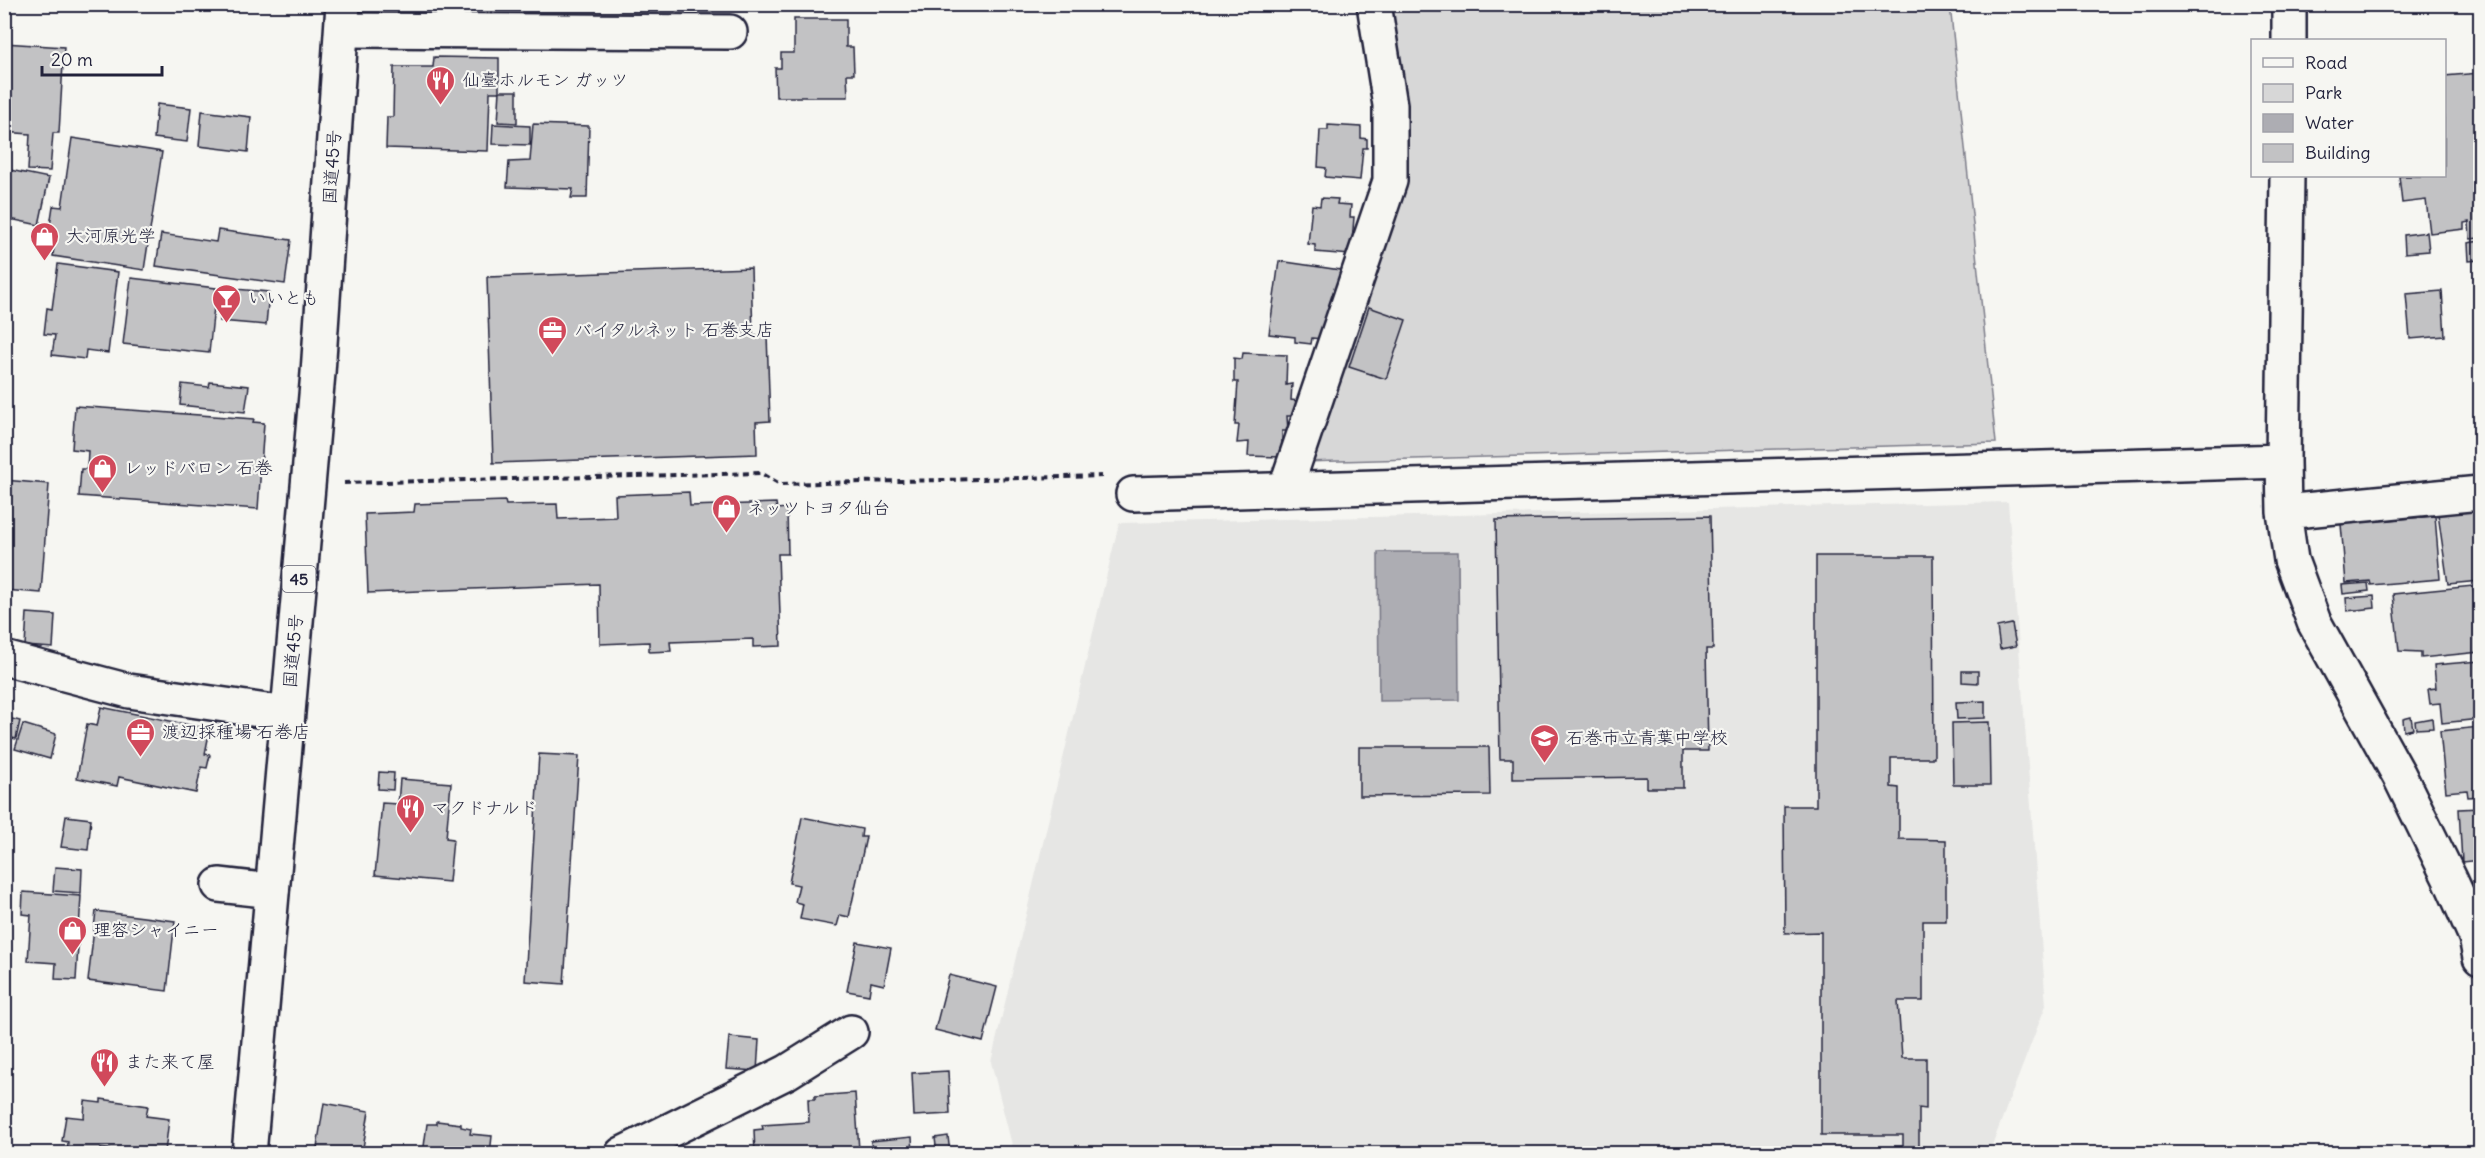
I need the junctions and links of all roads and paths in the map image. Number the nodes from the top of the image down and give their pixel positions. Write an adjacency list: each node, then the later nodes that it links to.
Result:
1 (1374, 4): 9 (main road)
2 (2289, 4): 5 (main road)
3 (342, 17): 4 (main road); 14 (main road, 国道45号 / 45)
4 (729, 32)
5 (2289, 39)
6 (2287, 177): 7 (main road)
7 (2283, 461): 9 (main road); 12 (main road)
8 (344, 483): 11 (path)
9 (1285, 490): 11 (main road)
10 (2481, 493): 12 (main road)
11 (1133, 494)
12 (2284, 512): 17 (main road)
13 (4, 658): 14 (main road)
14 (287, 714): 16 (main road, 国道45号 / 45)
15 (219, 885): 16 (main road)
16 (272, 891): 19 (main road, 国道45号 / 45)
17 (2481, 958)
18 (851, 1032): 20 (main road)
19 (249, 1154)
20 (622, 1154)

